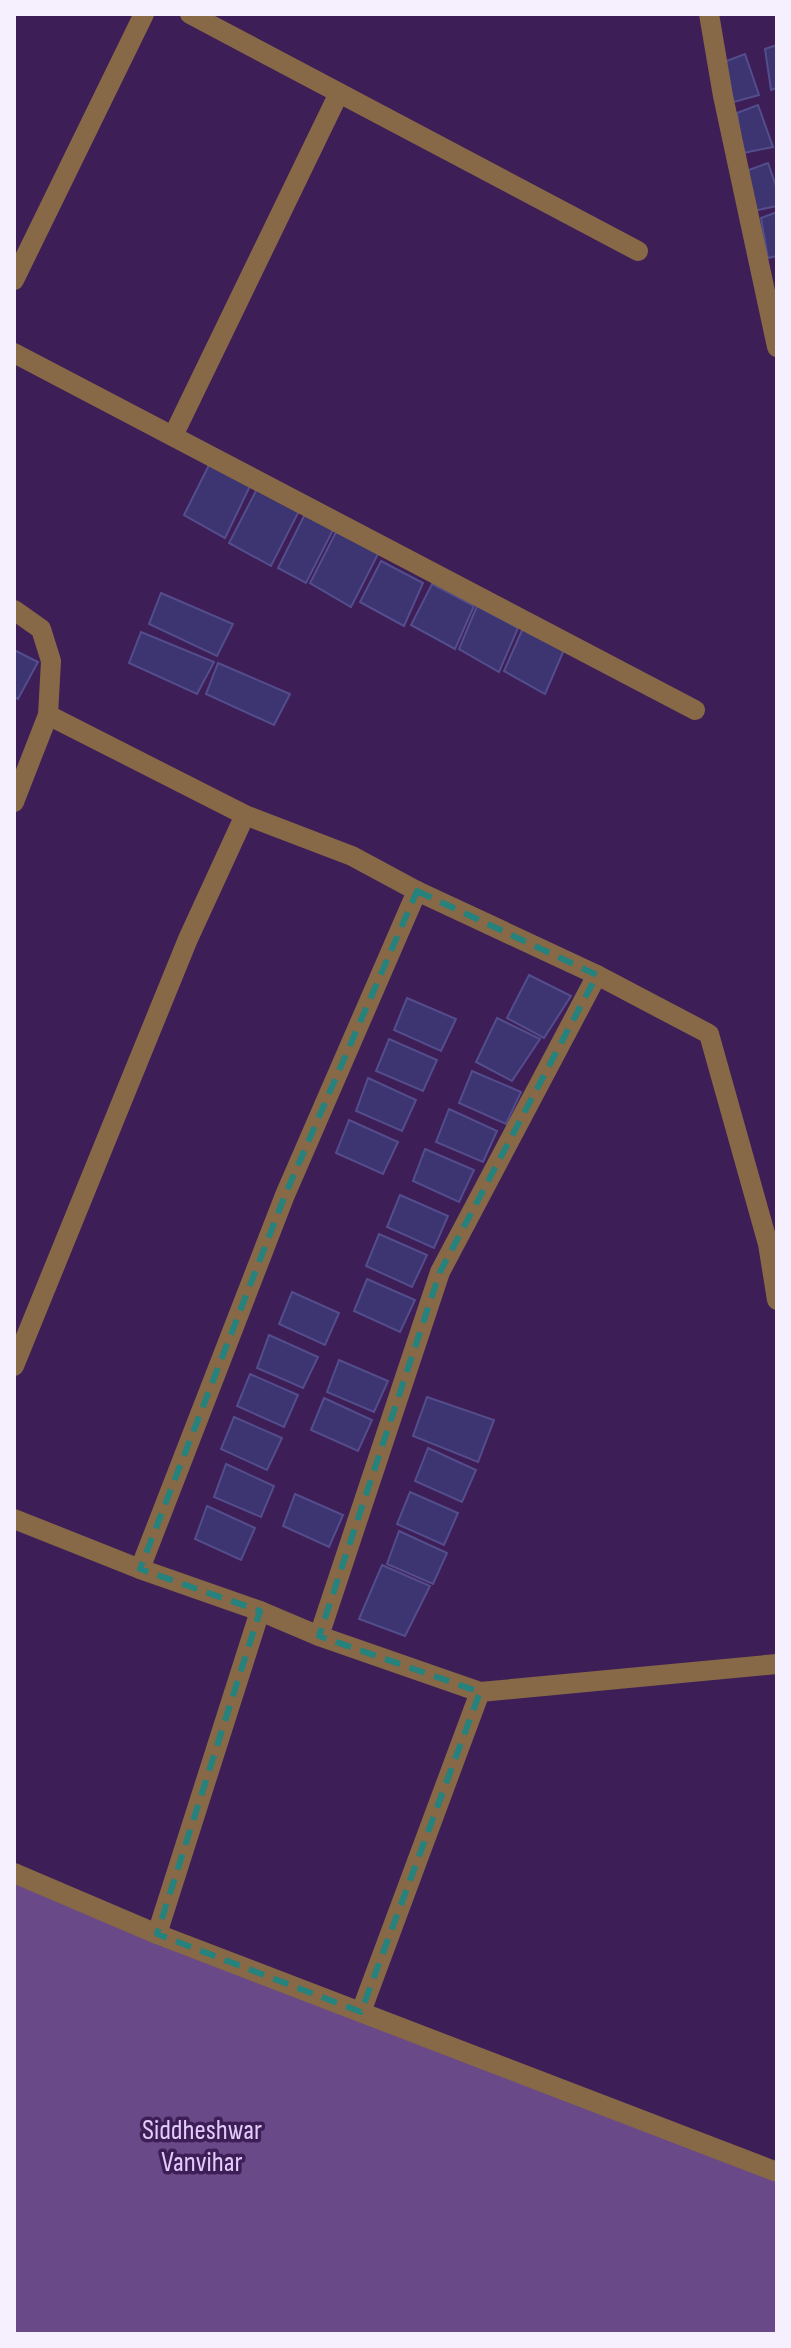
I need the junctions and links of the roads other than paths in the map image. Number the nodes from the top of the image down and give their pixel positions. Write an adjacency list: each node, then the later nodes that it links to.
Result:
1 (144, 14): 6 (street)
2 (190, 14): 4 (street)
3 (709, 14): 7 (street)
4 (339, 93): 5 (street); 9 (street)
5 (638, 251)
6 (14, 280)
7 (777, 347)
8 (14, 353): 9 (street)
9 (173, 436): 11 (street)
10 (14, 610): 12 (street)
11 (695, 710)
12 (48, 715): 13 (street); 14 (street)
13 (14, 802)
14 (245, 815): 15 (street); 18 (street)
15 (417, 891): 16 (street); 20 (street)
16 (597, 975): 17 (street); 22 (street)
17 (777, 1300)
18 (14, 1366)
19 (14, 1519): 20 (street)
20 (140, 1569): 21 (street)
21 (260, 1611): 22 (street); 26 (street)
22 (319, 1636): 24 (street)
23 (777, 1664): 24 (street)
24 (480, 1692): 27 (street)
25 (14, 1873): 26 (street)
26 (157, 1934): 27 (street)
27 (361, 2012): 28 (street)
28 (777, 2172)

